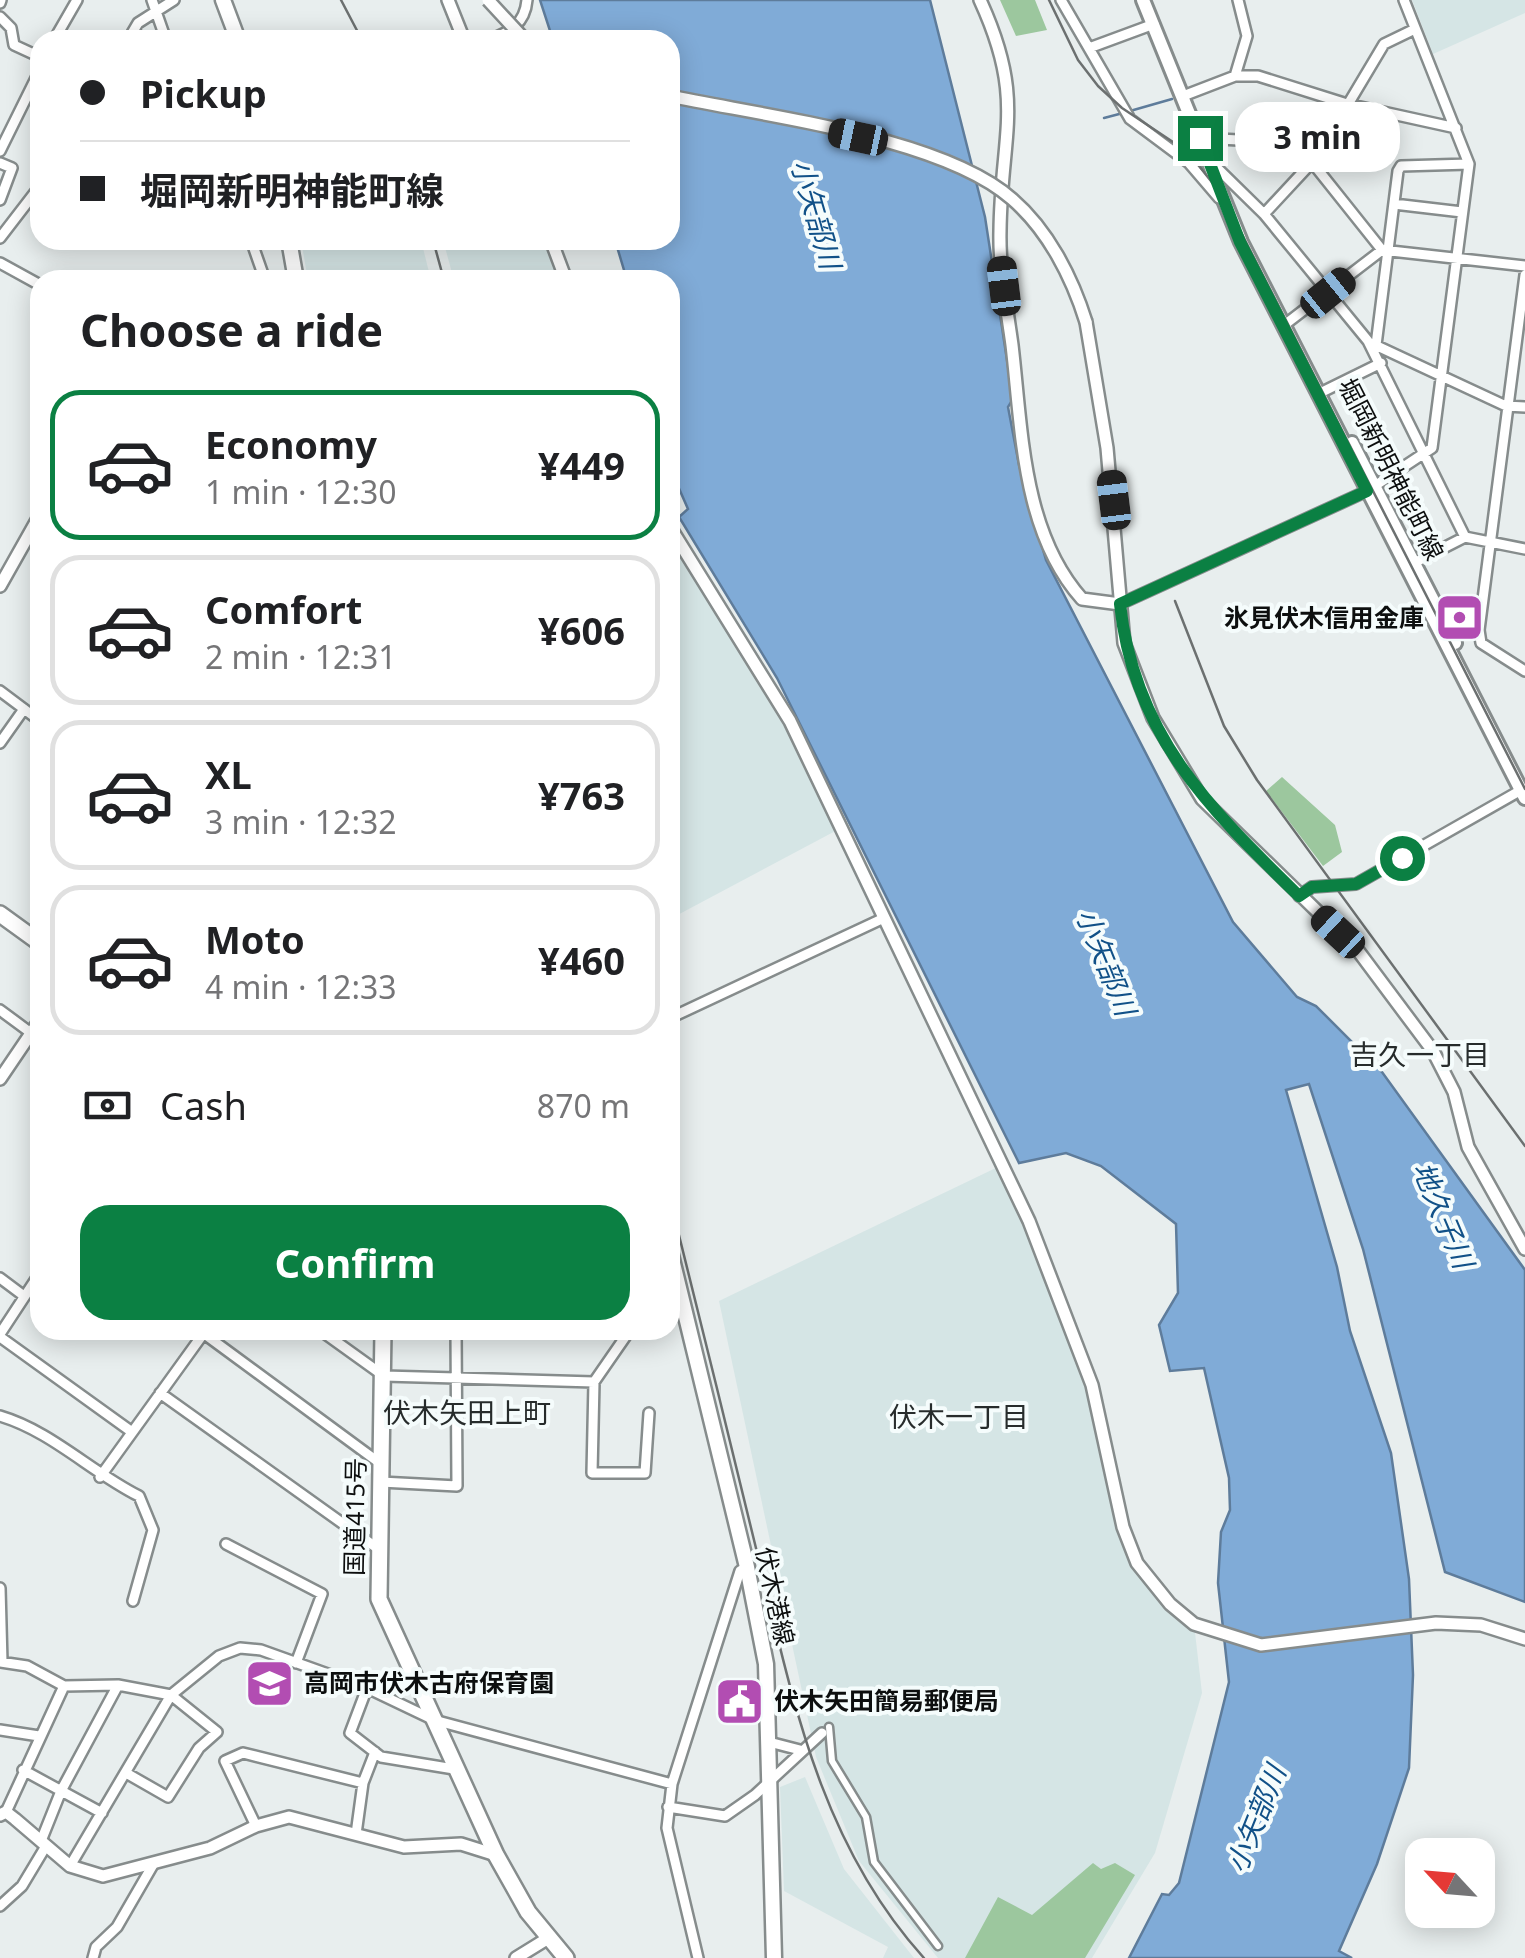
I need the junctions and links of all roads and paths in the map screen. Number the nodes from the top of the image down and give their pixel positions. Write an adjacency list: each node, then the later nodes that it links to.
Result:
1 (77, 0): 17 (street)
2 (174, 0): 13 (street)
3 (222, 0): 20 (main road)
4 (450, 0): 21 (street)
5 (488, 0): 23 (street, bridge)
6 (527, 0): 22 (street)
7 (980, 0): 69 (street)
8 (1076, 0): 12 (street)
9 (1144, 0): 15 (main road, 堀岡新明神能町線)
10 (1238, 0): 26 (street)
11 (1404, 0): 16 (street)
12 (1062, 2): 24 (street)
13 (154, 5): 18 (street); 19 (street)
14 (0, 17): 25 (street)
15 (1154, 24): 24 (street); 28 (main road, 堀岡新明神能町線)
16 (1415, 29): 30 (street); 31 (street)
17 (60, 30)
18 (134, 30)
19 (163, 30)
20 (234, 30)
21 (460, 30)
22 (512, 30)
23 (516, 30)
24 (1089, 48): 43 (street)
25 (30, 52)
26 (1235, 76): 28 (street); 30 (street)
27 (30, 90): 33 (street)
28 (1183, 96): 32 (main road, 堀岡新明神能町線)
29 (680, 98): 69 (street, bridge)
30 (1347, 104): 31 (street); 34 (street)
31 (1456, 128): 37 (street)
32 (1200, 138): 34 (street); 35 (main road, 堀岡新明神能町線)
33 (0, 151)
34 (1314, 159): 44 (street); 46 (street)
35 (1210, 162): 38 (main road, 堀岡新明神能町線); 44 (street)
36 (0, 163): 40 (street)
37 (1468, 164): 41 (street); 42 (street)
38 (1217, 178): 43 (main road, 堀岡新明神能町線); 53 (main road, 堀岡新明神能町線)
39 (30, 199): 45 (street)
40 (0, 200)
41 (1394, 204): 42 (street); 46 (street)
42 (1462, 212): 47 (street)
43 (1228, 214): 53 (main road, 堀岡新明神能町線)
44 (1264, 214): 52 (street)
45 (0, 238)
46 (1386, 250): 47 (street); 52 (street); 54 (street)
47 (1456, 258): 49 (street); 56 (street)
48 (0, 263): 51 (street)
49 (1525, 266)
50 (1525, 274): 58 (street)
51 (30, 280)
52 (1328, 293): 53 (street); 54 (street)
53 (1286, 324): 57 (main road, 堀岡新明神能町線)
54 (1372, 343): 55 (street); 56 (street)
55 (1380, 363): 57 (street); 60 (street)
56 (1442, 377): 58 (street); 60 (street)
57 (1322, 392): 61 (main road, 堀岡新明神能町線)
58 (1506, 406): 59 (street); 64 (street)
59 (1525, 408)
60 (1425, 456): 61 (street); 63 (street)
61 (1370, 487): 67 (main road, 堀岡新明神能町線); 69 (street)
62 (30, 530): 68 (street)
63 (1464, 537): 64 (street); 67 (street)
64 (1490, 543): 66 (street); 70 (street)
65 (680, 544): 78 (street)
66 (1525, 550)
67 (1410, 565): 75 (main road, 堀岡新明神能町線)
68 (0, 586)
69 (1120, 604): 76 (street)
70 (1525, 672)
71 (0, 691): 72 (street)
72 (24, 709): 73 (street); 74 (street)
73 (30, 714)
74 (0, 743)
75 (1524, 790): 76 (street)
76 (1299, 896): 85 (street)
77 (0, 914): 79 (highway)
78 (884, 918): 81 (street); 112 (street)
79 (30, 936)
80 (1, 1012): 82 (street)
81 (680, 1013)
82 (30, 1032)
83 (30, 1034): 84 (street)
84 (0, 1079)
85 (1525, 1249)
86 (0, 1278): 88 (street)
87 (30, 1287): 88 (street)
88 (24, 1296): 90 (street)
89 (680, 1310): 109 (main road, 伏木港線)
90 (0, 1336): 103 (street)
91 (198, 1340): 100 (street)
92 (215, 1340): 104 (street)
93 (334, 1340): 97 (street)
94 (383, 1340): 97 (highway, 国道415号)
95 (456, 1340): 98 (street)
96 (623, 1340): 99 (street)
97 (384, 1376): 98 (street); 104 (highway, 国道415号)
98 (456, 1379): 99 (street); 106 (street)
99 (594, 1382): 101 (street)
100 (160, 1393): 103 (street); 108 (street)
101 (649, 1413)
102 (0, 1416): 105 (street)
103 (132, 1432): 105 (street)
104 (380, 1464): 106 (highway, 国道415号)
105 (100, 1477): 111 (street)
106 (380, 1482): 108 (highway, 国道415号)
107 (226, 1544): 114 (street)
108 (377, 1548): 119 (highway, 国道415号)
109 (747, 1567): 123 (main road, 伏木港線); 131 (street)
110 (0, 1588): 113 (street)
111 (133, 1601)
112 (1525, 1639)
113 (1, 1662): 116 (street)
114 (296, 1664): 117 (street); 118 (street)
115 (118, 1685): 116 (street); 118 (street); 132 (street)
116 (64, 1686): 122 (street)
117 (367, 1688): 119 (street); 125 (street)
118 (171, 1695): 128 (street); 128 (street)
119 (434, 1720): 126 (highway, 国道415号); 131 (street)
120 (0, 1730): 122 (street)
121 (826, 1730): 124 (street); 144 (street)
122 (39, 1736): 127 (street)
123 (769, 1742): 124 (street); 130 (main road, 伏木港線)
124 (800, 1750): 130 (street)
125 (374, 1752): 126 (street); 129 (street)
126 (454, 1769): 139 (highway, 国道415号)
127 (24, 1770): 132 (street); 133 (street)
128 (126, 1773): 135 (street)
129 (364, 1782): 136 (street); 137 (street)
130 (769, 1783): 134 (street); 149 (main road, 伏木港線)
131 (672, 1784): 134 (street)
132 (60, 1791): 135 (street); 138 (street)
133 (4, 1806): 138 (street)
134 (668, 1808): 148 (street)
135 (102, 1813): 141 (street)
136 (256, 1826): 137 (street); 140 (street)
137 (356, 1834): 139 (street)
138 (44, 1843): 141 (street); 142 (street)
139 (496, 1855): 143 (highway, 国道415号)
140 (154, 1862): 141 (street); 145 (street)
141 (70, 1866)
142 (0, 1906)
143 (550, 1937): 146 (street); 147 (highway, 国道415号)
144 (938, 1946)
145 (94, 1958)
146 (516, 1958)
147 (566, 1958)
148 (698, 1958)
149 (774, 1958)

